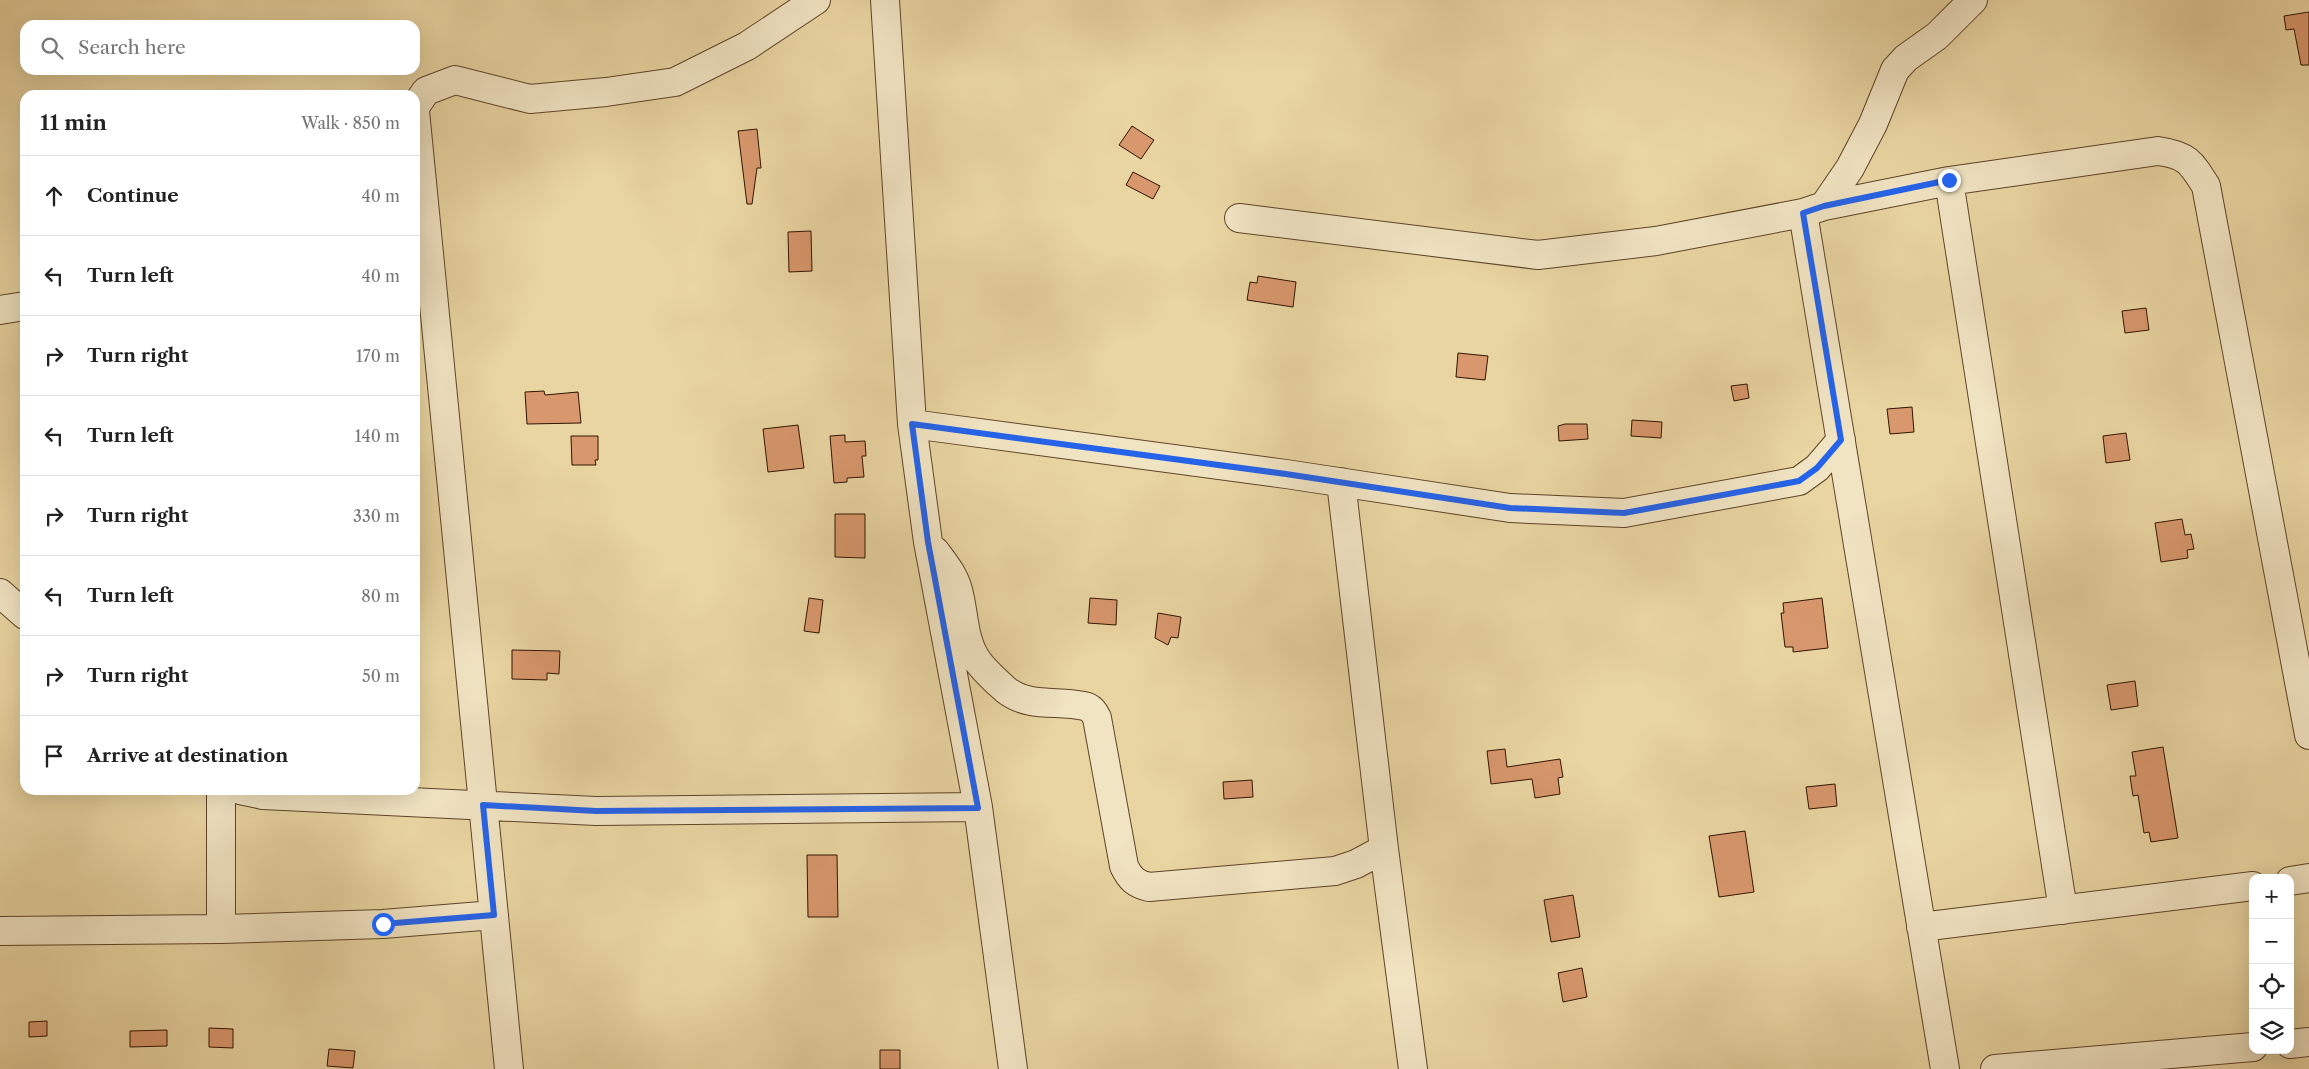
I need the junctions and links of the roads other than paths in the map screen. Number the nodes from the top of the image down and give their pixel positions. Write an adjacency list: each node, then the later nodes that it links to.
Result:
1 (816, 0): 5 (street)
2 (907, 0): 4 (street)
3 (1973, 0): 7 (street)
4 (886, 9): 13 (street)
5 (420, 101)
6 (1949, 180): 7 (street); 19 (street); 28 (street)
7 (1814, 210): 9 (street); 14 (street)
8 (420, 212): 12 (street)
9 (1239, 218)
10 (20, 307): 11 (street)
11 (0, 310)
12 (426, 335): 22 (street)
13 (912, 424): 15 (street); 16 (street)
14 (1841, 440): 15 (street); 30 (street)
15 (1341, 482): 24 (street)
16 (928, 542): 23 (street); 24 (street)
17 (0, 593): 18 (street)
18 (20, 611)
19 (2309, 735)
20 (221, 795): 31 (street)
21 (264, 795): 22 (street)
22 (483, 805): 23 (street); 29 (street)
23 (978, 808): 37 (street)
24 (1384, 849): 38 (street)
25 (2309, 878): 26 (street)
26 (2294, 880)
27 (2249, 887): 28 (street)
28 (2063, 910): 30 (street)
29 (494, 915): 31 (street); 36 (street)
30 (1921, 926): 39 (street)
31 (221, 929): 32 (street)
32 (0, 931)
33 (2309, 1042): 34 (street)
34 (2294, 1044)
35 (2249, 1047): 40 (street)
36 (509, 1069)
37 (1013, 1069)
38 (1413, 1069)
39 (1945, 1069)
40 (1995, 1069)

